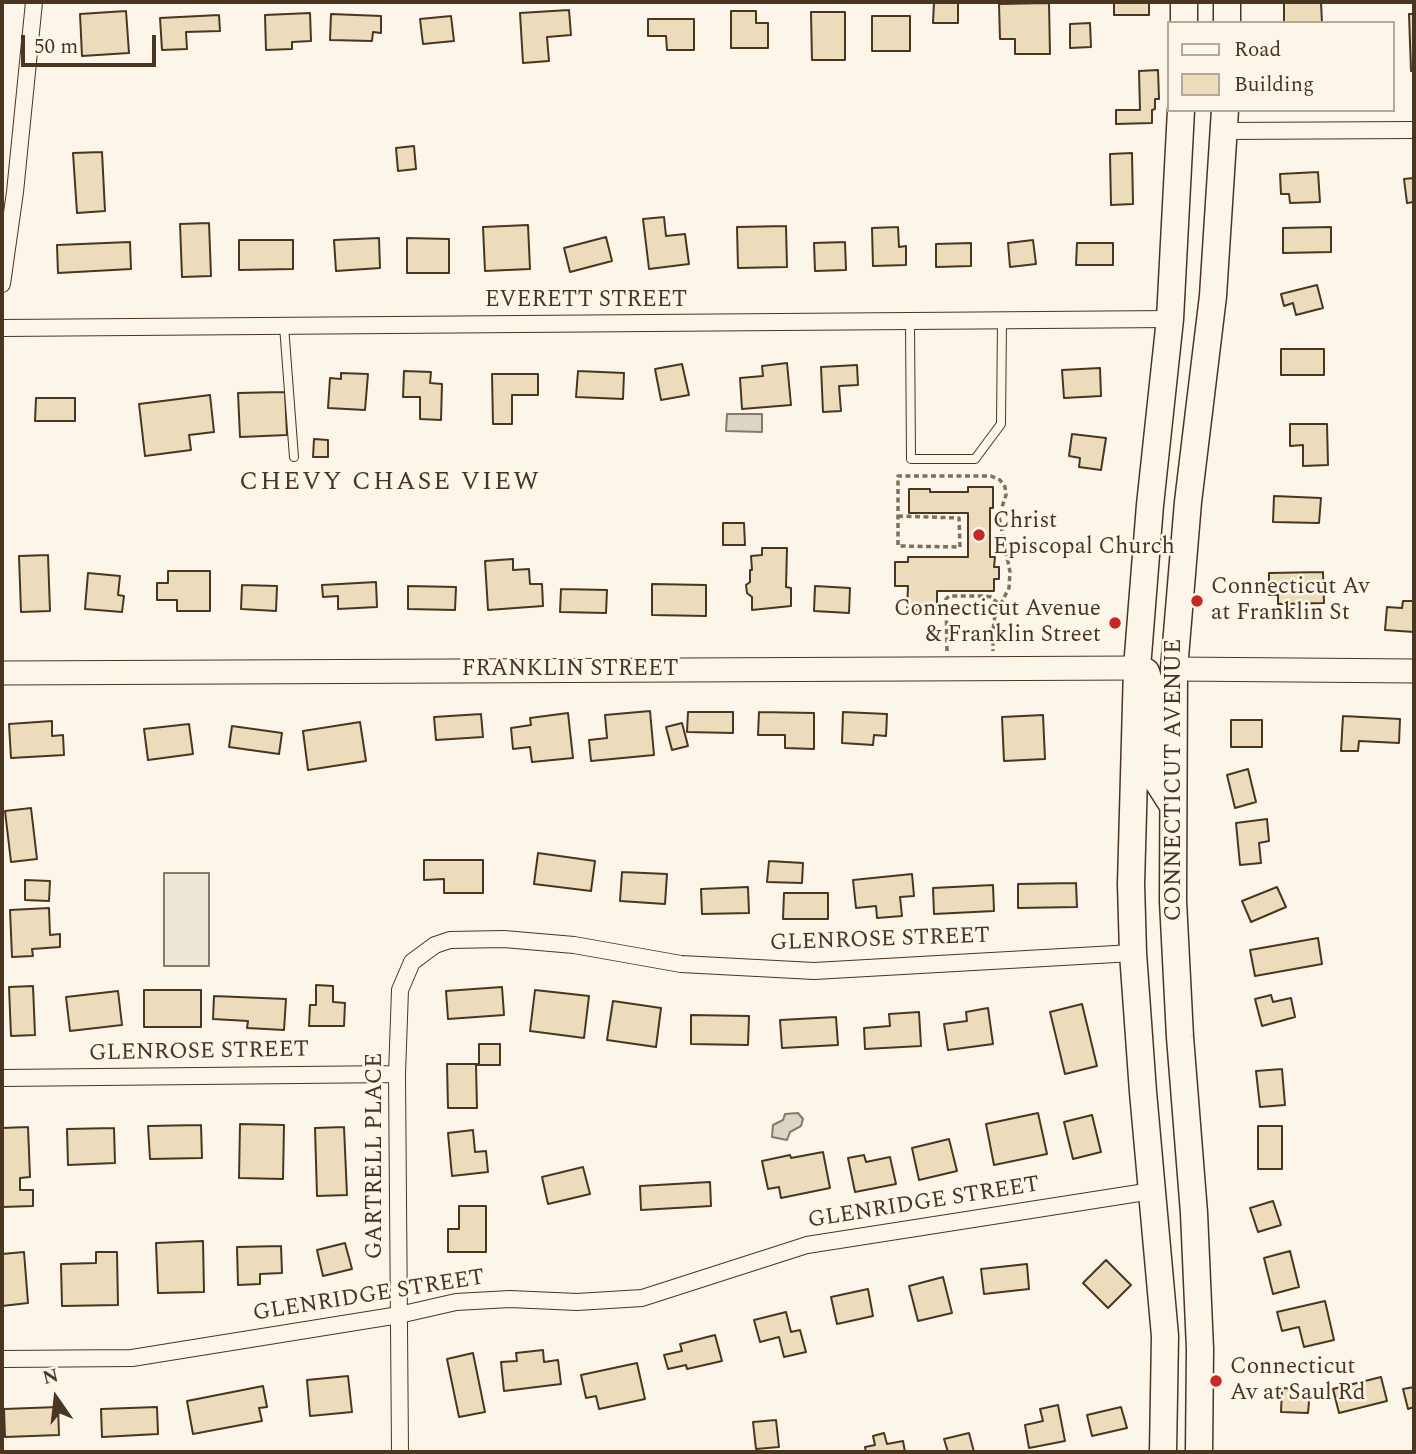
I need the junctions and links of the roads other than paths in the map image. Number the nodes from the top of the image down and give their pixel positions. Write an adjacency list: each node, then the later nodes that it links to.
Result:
1 (34, 2): 9 (street)
2 (1184, 2): 4 (main road)
3 (1227, 2): 5 (main road)
4 (1184, 21)
5 (1227, 21)
6 (1181, 112): 10 (main road, CONNECTICUT AVENUE)
7 (1224, 120): 8 (street); 18 (main road, CONNECTICUT AVENUE)
8 (1414, 131)
9 (2, 284)
10 (1170, 319): 11 (street, EVERETT STREET); 16 (main road, CONNECTICUT AVENUE)
11 (1002, 321): 12 (street, EVERETT STREET); 12 (lane)
12 (910, 322): 13 (street, EVERETT STREET)
13 (284, 326): 14 (street, EVERETT STREET); 15 (lane)
14 (2, 328)
15 (294, 457)
16 (1145, 563): 17 (main road, CONNECTICUT AVENUE); 18 (main road)
17 (1138, 668): 20 (street, FRANKLIN STREET); 21 (main road); 23 (main road, CONNECTICUT AVENUE)
18 (1174, 668): 19 (street); 21 (main road, CONNECTICUT AVENUE)
19 (1414, 671)
20 (2, 673)
21 (1172, 804): 31 (main road, CONNECTICUT AVENUE)
22 (505, 939): 23 (street, GLENROSE STREET); 24 (street, GARTRELL PLACE)
23 (1133, 953): 26 (main road, CONNECTICUT AVENUE)
24 (397, 1074): 25 (street, GLENROSE STREET); 27 (street, GARTRELL PLACE)
25 (2, 1078)
26 (1152, 1191): 27 (street, GLENRIDGE STREET); 30 (main road, CONNECTICUT AVENUE)
27 (399, 1315): 28 (street, GLENRIDGE STREET); 29 (street, GARTRELL PLACE)
28 (2, 1359)
29 (400, 1452)
30 (1163, 1452)
31 (1199, 1452)

